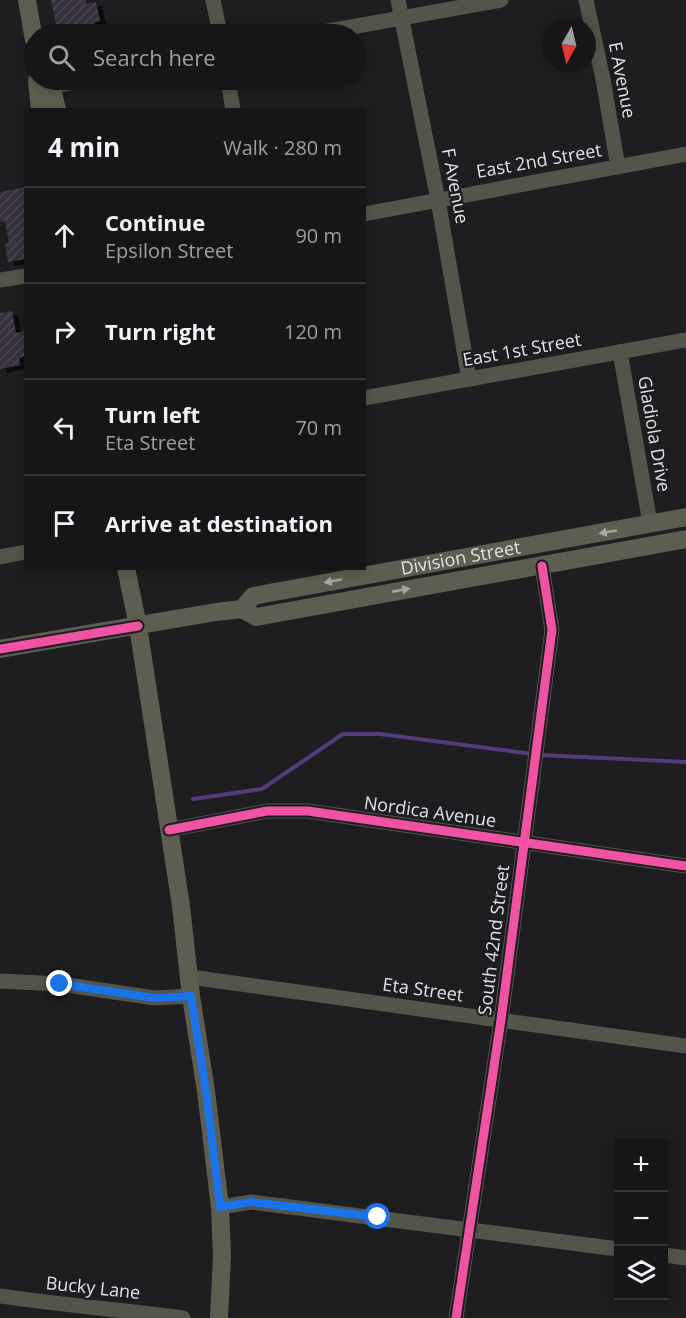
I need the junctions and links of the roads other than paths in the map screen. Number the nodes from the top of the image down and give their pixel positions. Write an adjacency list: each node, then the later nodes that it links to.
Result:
1 (27, 0): 7 (main road)
2 (213, 0): 8 (street)
3 (398, 0): 6 (street, F Avenue)
4 (501, 0): 6 (street)
5 (586, 0): 17 (street, E Avenue)
6 (401, 18): 9 (street); 18 (street, F Avenue)
7 (31, 24)
8 (218, 24)
9 (366, 24)
10 (45, 90): 13 (main road)
11 (50, 90): 14 (main road)
12 (230, 90): 15 (street)
13 (40, 108)
14 (56, 108)
15 (233, 108)
16 (686, 154): 17 (street, East 2nd Street)
17 (618, 167): 18 (street, East 2nd Street)
18 (438, 200): 19 (street, East 2nd Street); 24 (street, F Avenue)
19 (366, 214)
20 (24, 276): 21 (street)
21 (0, 280)
22 (686, 340): 23 (street, East 1st Street)
23 (620, 352): 24 (street, East 1st Street); 27 (street, Gladiola Drive)
24 (469, 379): 25 (street, East 1st Street)
25 (366, 398)
26 (686, 517): 27 (main road, Division Street)
27 (650, 523): 33 (main road, Division Street, one-way to 33)
28 (686, 539): 31 (main road, Division Street)
29 (24, 552): 30 (street)
30 (0, 557)
31 (542, 566): 33 (main road, Division Street, one-way to 31); 37 (street, South 42nd Street)
32 (126, 570): 34 (main road)
33 (242, 609): 34 (main road, Division Street)
34 (138, 626): 35 (main road, Division Street); 36 (main road)
35 (0, 649)
36 (169, 830): 37 (street, Nordica Avenue); 40 (main road)
37 (523, 842): 38 (street, Nordica Avenue); 41 (street, South 42nd Street)
38 (686, 866)
39 (0, 981): 40 (street, Eta Street)
40 (190, 987): 41 (street, Eta Street); 43 (main road)
41 (501, 1020): 42 (street, Eta Street); 44 (street, South 42nd Street)
42 (686, 1046)
43 (220, 1207): 44 (street); 50 (main road)
44 (471, 1229): 45 (street); 51 (street, South 42nd Street)
45 (614, 1248)
46 (668, 1256): 47 (street)
47 (686, 1258)
48 (0, 1296): 49 (street, Bucky Lane)
49 (183, 1318)
50 (219, 1318)
51 (456, 1318)

